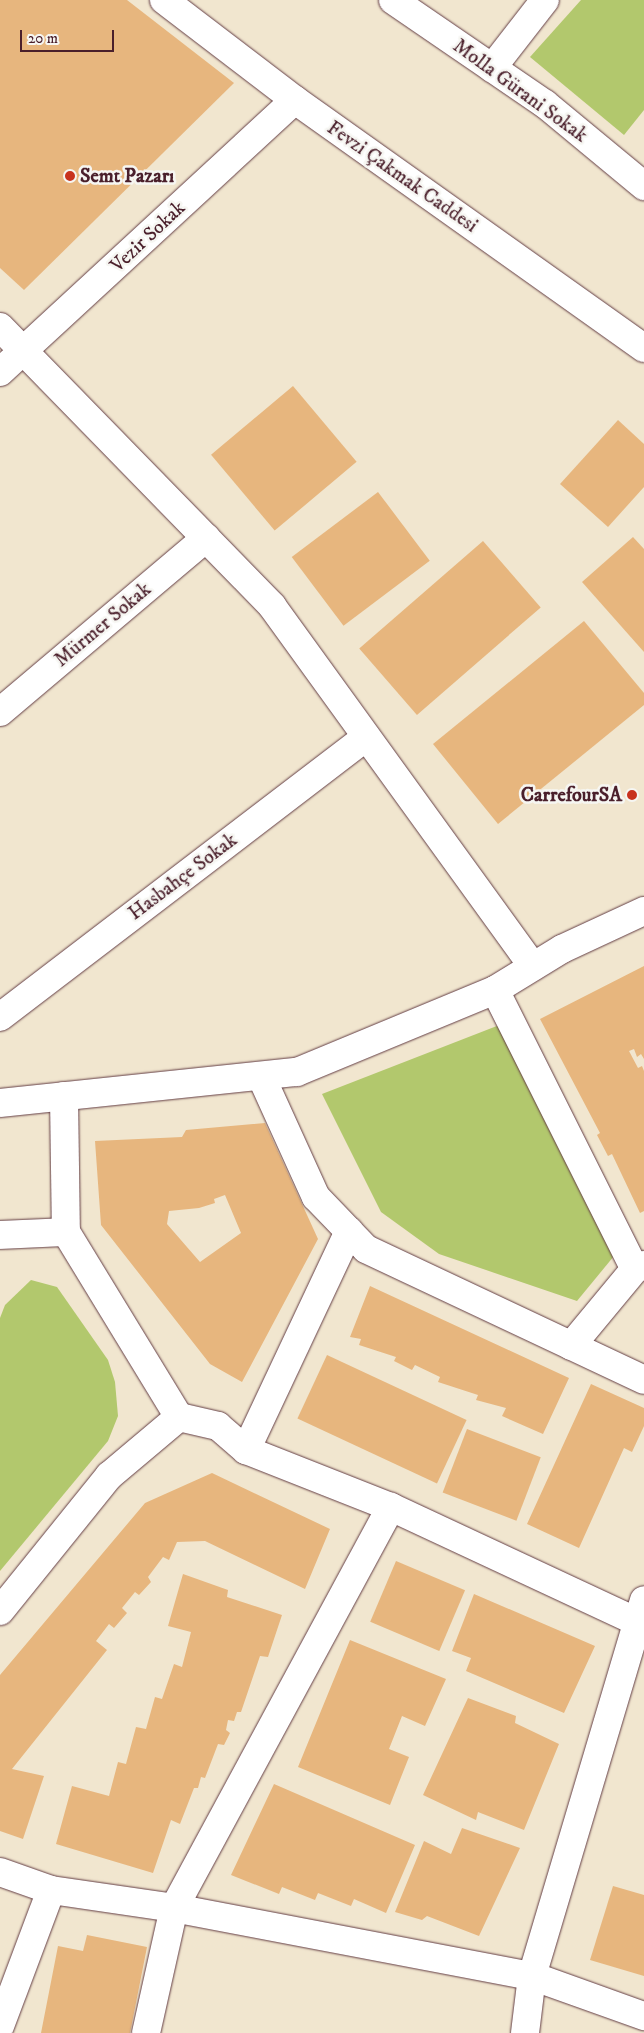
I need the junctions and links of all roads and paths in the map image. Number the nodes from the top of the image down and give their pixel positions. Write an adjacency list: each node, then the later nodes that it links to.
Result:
1 (164, 0): 5 (street, Fevzi Çakmak Caddesi)
2 (393, 0): 4 (street, Molla Gürani Sokak)
3 (545, 0): 4 (street)
4 (492, 68): 6 (street, Molla Gürani Sokak)
5 (295, 100): 8 (street, Fevzi Çakmak Caddesi); 9 (street, Vezir Sokak)
6 (644, 186)
7 (0, 326): 9 (street)
8 (644, 348)
9 (24, 352): 10 (street, Vezir Sokak); 11 (street)
10 (0, 372)
11 (206, 538): 12 (street, Mürmer Sokak); 13 (street)
12 (0, 712)
13 (366, 738): 15 (street); 17 (street, Hasbahçe Sokak)
14 (644, 911): 15 (street)
15 (533, 967): 16 (street)
16 (495, 990): 18 (street); 24 (street)
17 (0, 1017)
18 (261, 1076): 19 (street); 21 (street)
19 (64, 1096): 20 (street); 22 (street)
20 (0, 1102)
21 (349, 1231): 25 (street); 28 (street)
22 (66, 1232): 23 (street); 27 (street)
23 (0, 1235)
24 (640, 1267): 25 (street)
25 (571, 1346): 26 (street)
26 (644, 1380)
27 (179, 1417): 28 (street); 30 (street)
28 (246, 1450): 29 (street)
29 (391, 1507): 31 (street); 34 (street)
30 (0, 1611)
31 (641, 1615): 35 (street)
32 (0, 1872): 33 (street)
33 (51, 1890): 34 (street); 37 (street)
34 (174, 1908): 35 (street); 38 (street)
35 (532, 1976): 36 (street); 39 (street)
36 (644, 2016)
37 (0, 2026)
38 (146, 2033)
39 (524, 2033)

